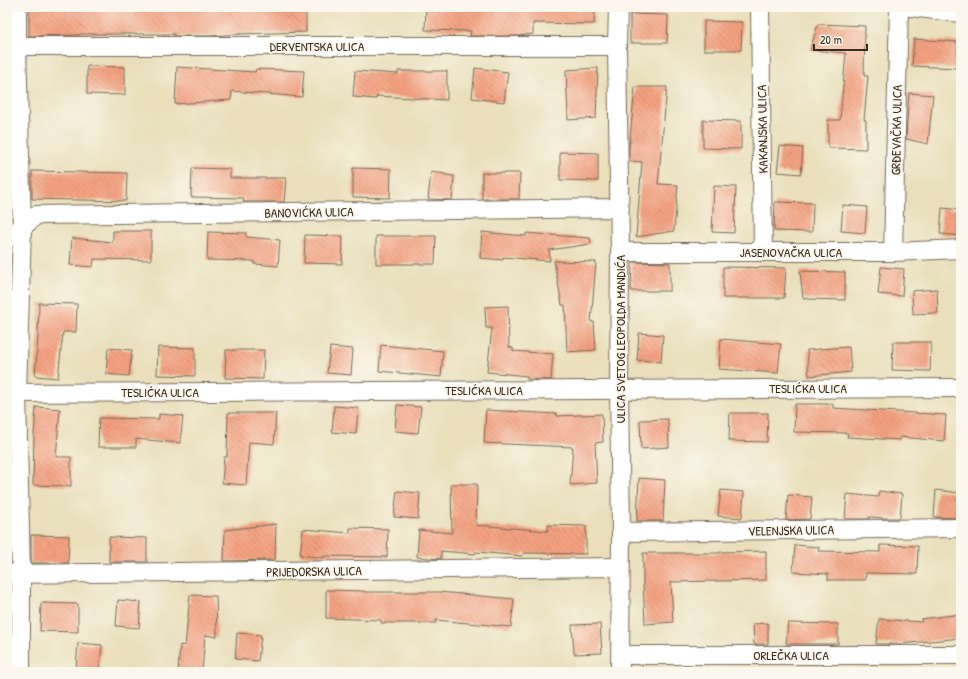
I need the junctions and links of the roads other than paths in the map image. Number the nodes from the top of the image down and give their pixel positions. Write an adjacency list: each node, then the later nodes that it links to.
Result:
1 (17, 7): 7 (street)
2 (618, 7): 8 (street, ULICA SVETOG LEOPOLDA MANDIĆA)
3 (760, 7): 14 (street, KAKANJSKA ULICA)
4 (899, 7): 15 (street, GRĐEVAČKA ULICA)
5 (910, 7): 6 (street)
6 (961, 13)
7 (17, 46): 8 (street, DERVENTSKA ULICA); 10 (street)
8 (618, 46): 9 (street, ULICA SVETOG LEOPOLDA MANDIĆA)
9 (620, 208): 10 (street, BANOVIĆKA ULICA); 13 (street, ULICA SVETOG LEOPOLDA MANDIĆA)
10 (22, 228): 11 (street, BANOVIĆKA ULICA); 18 (street)
11 (7, 238)
12 (961, 249): 15 (street, JASENOVAČKA ULICA)
13 (620, 252): 14 (street, JASENOVAČKA ULICA); 17 (street, ULICA SVETOG LEOPOLDA MANDIĆA)
14 (763, 252): 15 (street, JASENOVAČKA ULICA)
15 (893, 252)
16 (961, 388): 17 (street, TESLIĆKA ULICA)
17 (619, 389): 18 (street, TESLIĆKA ULICA); 20 (street, ULICA SVETOG LEOPOLDA MANDIĆA)
18 (12, 393): 22 (street)
19 (961, 528): 20 (street, VELENJSKA ULICA)
20 (621, 532): 21 (street, ULICA SVETOG LEOPOLDA MANDIĆA)
21 (620, 567): 22 (street, PRIJEDORSKA ULICA); 24 (street, ULICA SVETOG LEOPOLDA MANDIĆA)
22 (14, 574): 25 (street)
23 (961, 655): 24 (street, ORLEČKA ULICA)
24 (620, 663)
25 (21, 672)

